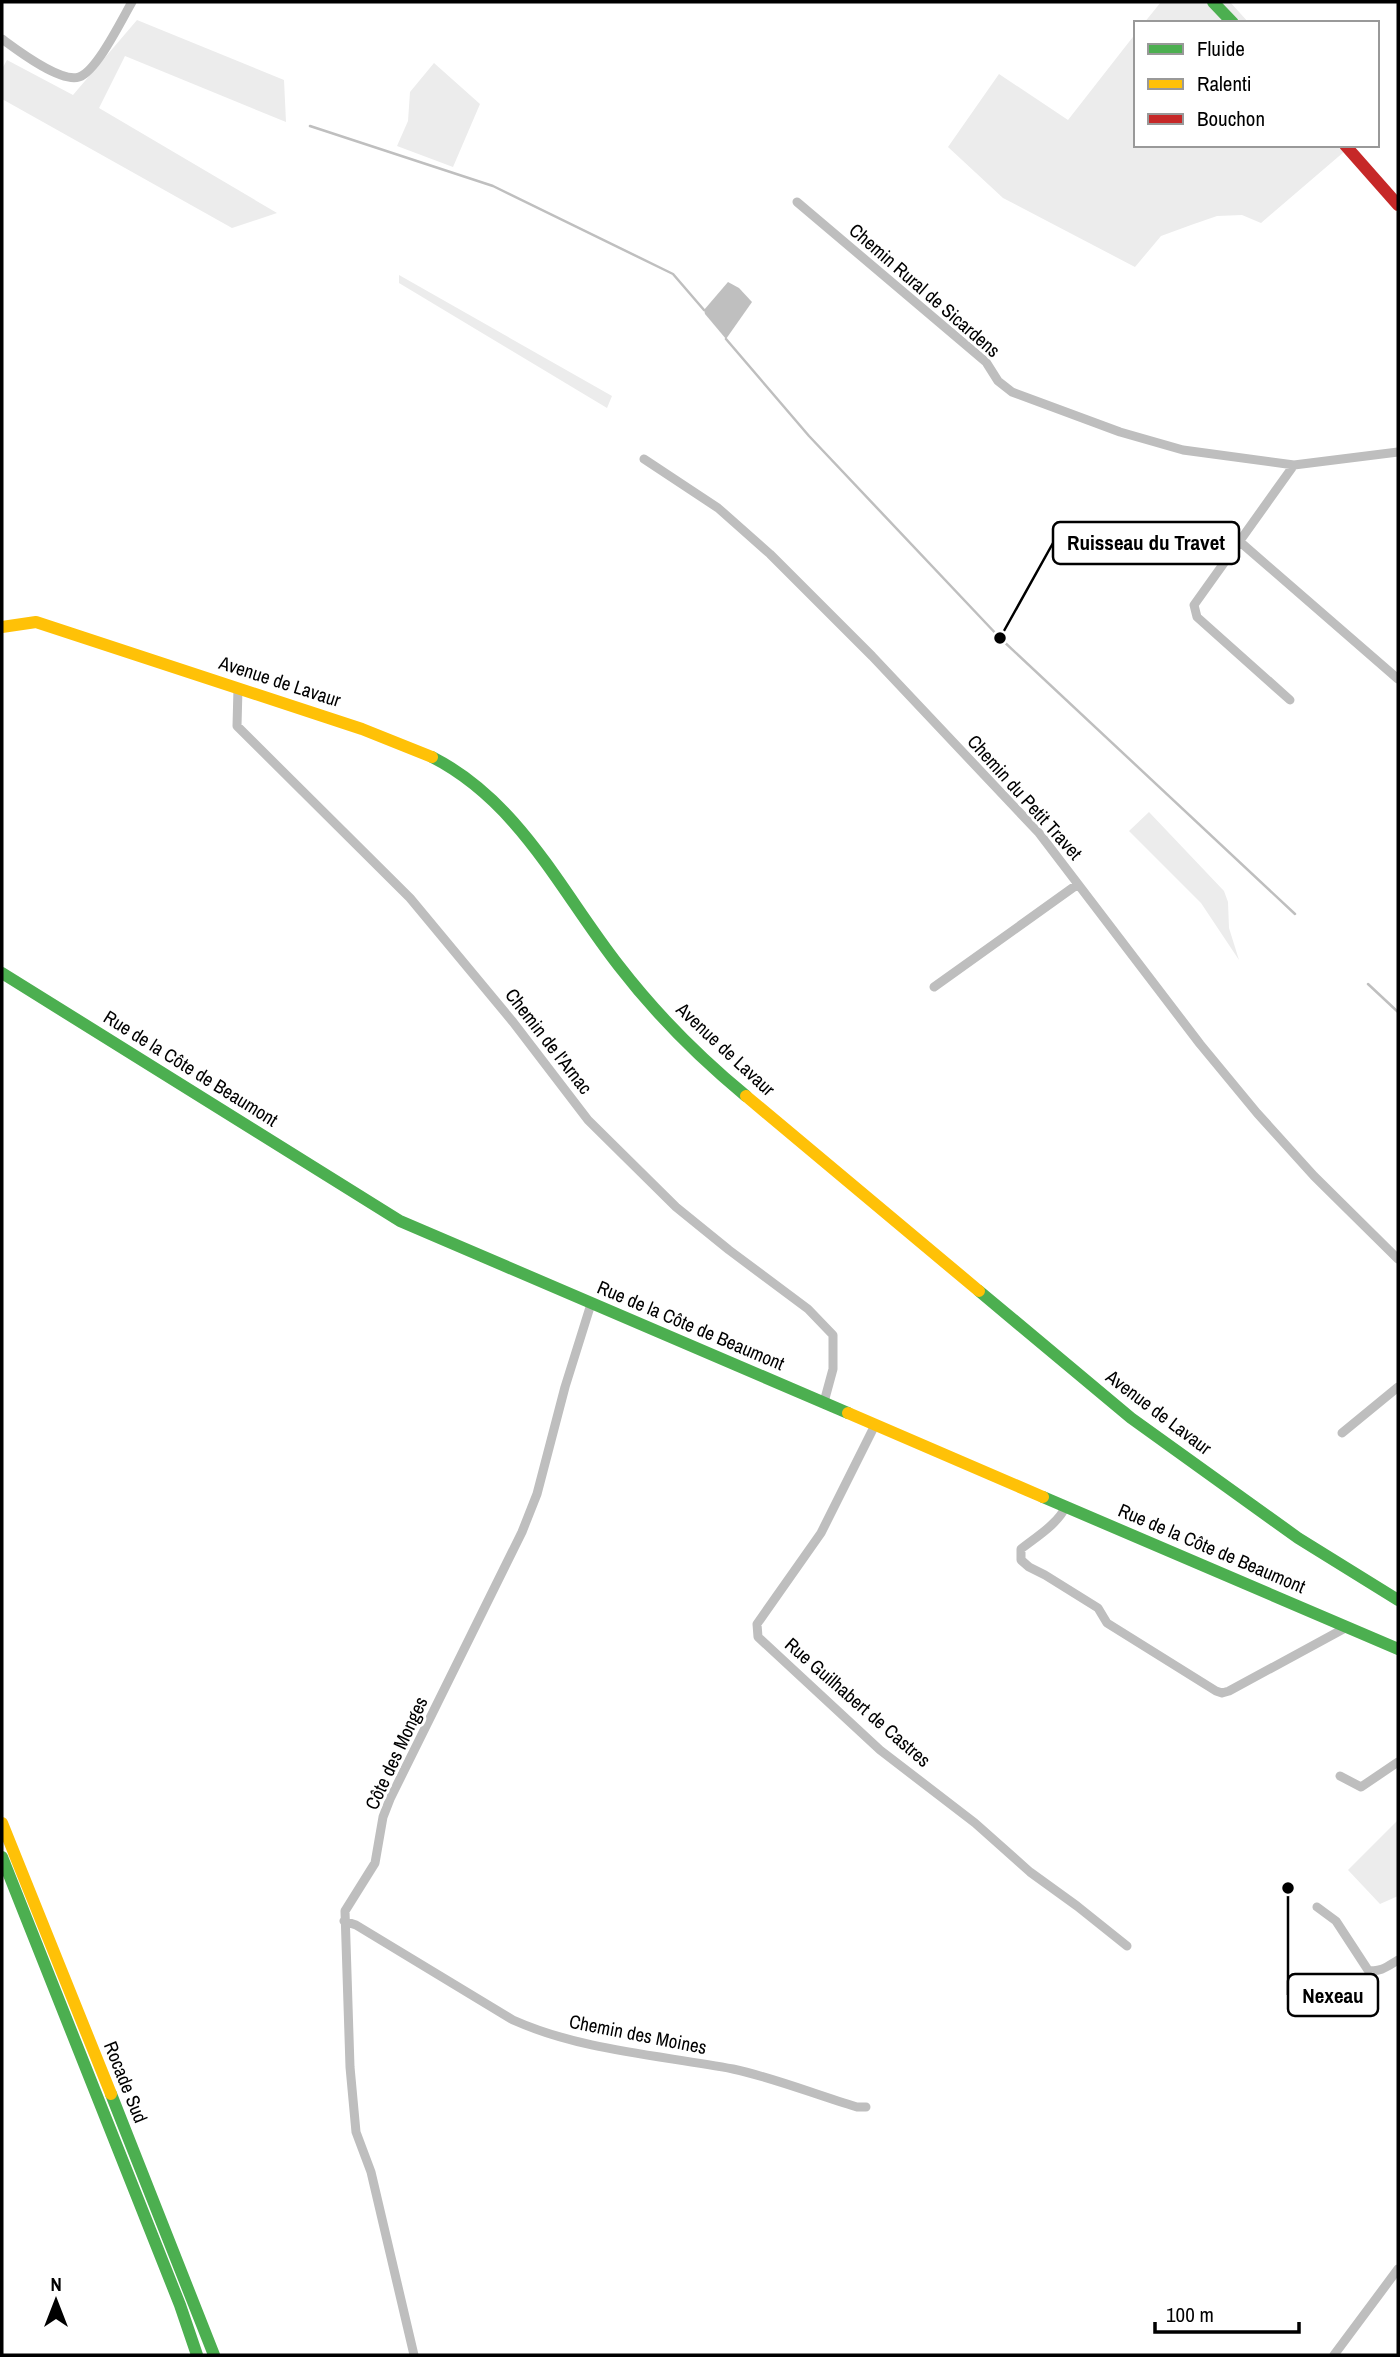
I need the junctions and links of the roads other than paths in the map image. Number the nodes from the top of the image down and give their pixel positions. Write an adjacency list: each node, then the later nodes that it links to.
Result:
1 (132, 2): 4 (street)
2 (1213, 2): 3 (main road)
3 (1231, 21)
4 (2, 39)
5 (1347, 147): 7 (main road)
6 (797, 202): 10 (street, Chemin Rural de Sicardens)
7 (1398, 205)
8 (1398, 452): 10 (street, Chemin Rural de Sicardens)
9 (644, 459): 16 (street, Chemin du Petit Travet)
10 (1294, 465): 11 (street)
11 (1239, 541): 13 (street); 15 (street)
12 (2, 627): 14 (main road, Avenue de Lavaur)
13 (1398, 679)
14 (238, 688): 22 (street, Chemin de l'Arnac); 26 (main road, Avenue de Lavaur)
15 (1290, 700)
16 (1078, 884): 18 (street); 19 (street, Chemin du Petit Travet)
17 (2, 973): 20 (main road, Rue de la Côte de Beaumont)
18 (934, 987)
19 (1398, 1259)
20 (591, 1304): 22 (main road, Rue de la Côte de Beaumont); 34 (street, Côte des Monges)
21 (1398, 1387): 24 (street)
22 (824, 1402): 23 (main road, Rue de la Côte de Beaumont)
23 (875, 1424): 25 (main road, Rue de la Côte de Beaumont); 35 (street, Rue Guilhabert de Castres)
24 (1342, 1433)
25 (1066, 1506): 27 (main road, Rue de la Côte de Beaumont); 27 (street)
26 (1398, 1600)
27 (1347, 1627): 28 (main road, Rue de la Côte de Beaumont)
28 (1398, 1649)
29 (1398, 1762): 30 (street)
30 (1340, 1776)
31 (2, 1823): 40 (main road, Rocade Sud)
32 (2, 1857): 39 (main road, Rocade Sud)
33 (1317, 1907): 36 (street)
34 (344, 1921): 37 (street, Chemin des Moines); 41 (street, Côte des Monges)
35 (1127, 1946)
36 (1398, 1960)
37 (866, 2108)
38 (1398, 2269): 42 (street)
39 (197, 2355)
40 (214, 2355)
41 (414, 2355)
42 (1334, 2355)

